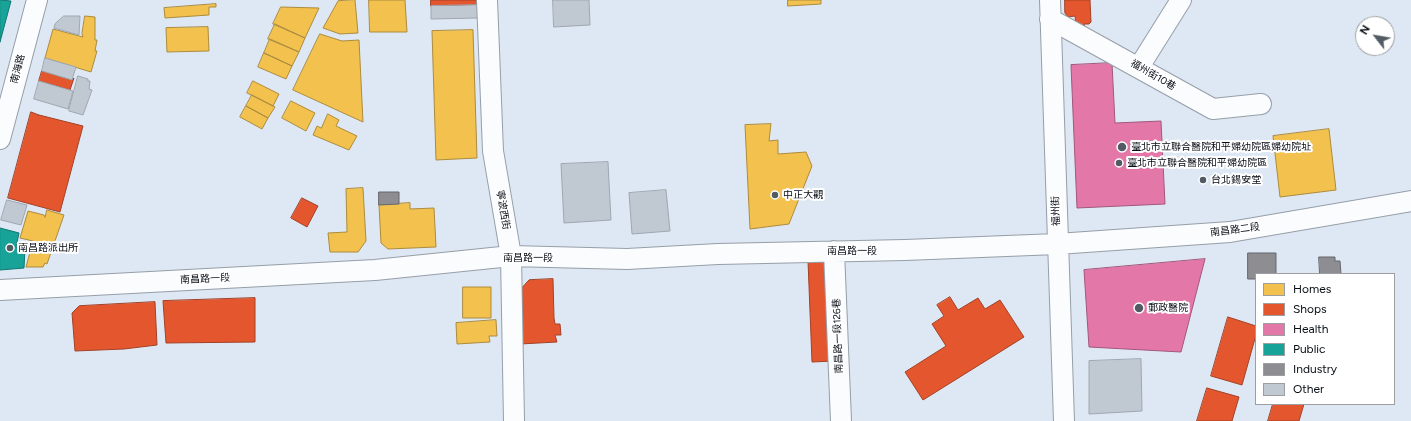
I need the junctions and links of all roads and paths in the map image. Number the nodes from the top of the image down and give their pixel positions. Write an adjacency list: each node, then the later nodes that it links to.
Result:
1 (37, 0): 7 (street, 南海路)
2 (487, 0): 11 (street, 寧波西街)
3 (1180, 0): 5 (street)
4 (1050, 9): 5 (street, 福州街10巷); 9 (street, 福州街)
5 (1139, 66): 6 (street, 福州街10巷)
6 (1261, 104)
7 (0, 139)
8 (1411, 201): 9 (street, 南昌路二段)
9 (1057, 244): 10 (street, 南昌路一段); 15 (street, 福州街)
10 (834, 251): 11 (street, 南昌路一段); 14 (street, 南昌路一段126巷)
11 (511, 256): 12 (street, 南昌路一段); 13 (street, 寧波西街)
12 (0, 290)
13 (514, 421)
14 (841, 421)
15 (1064, 421)

